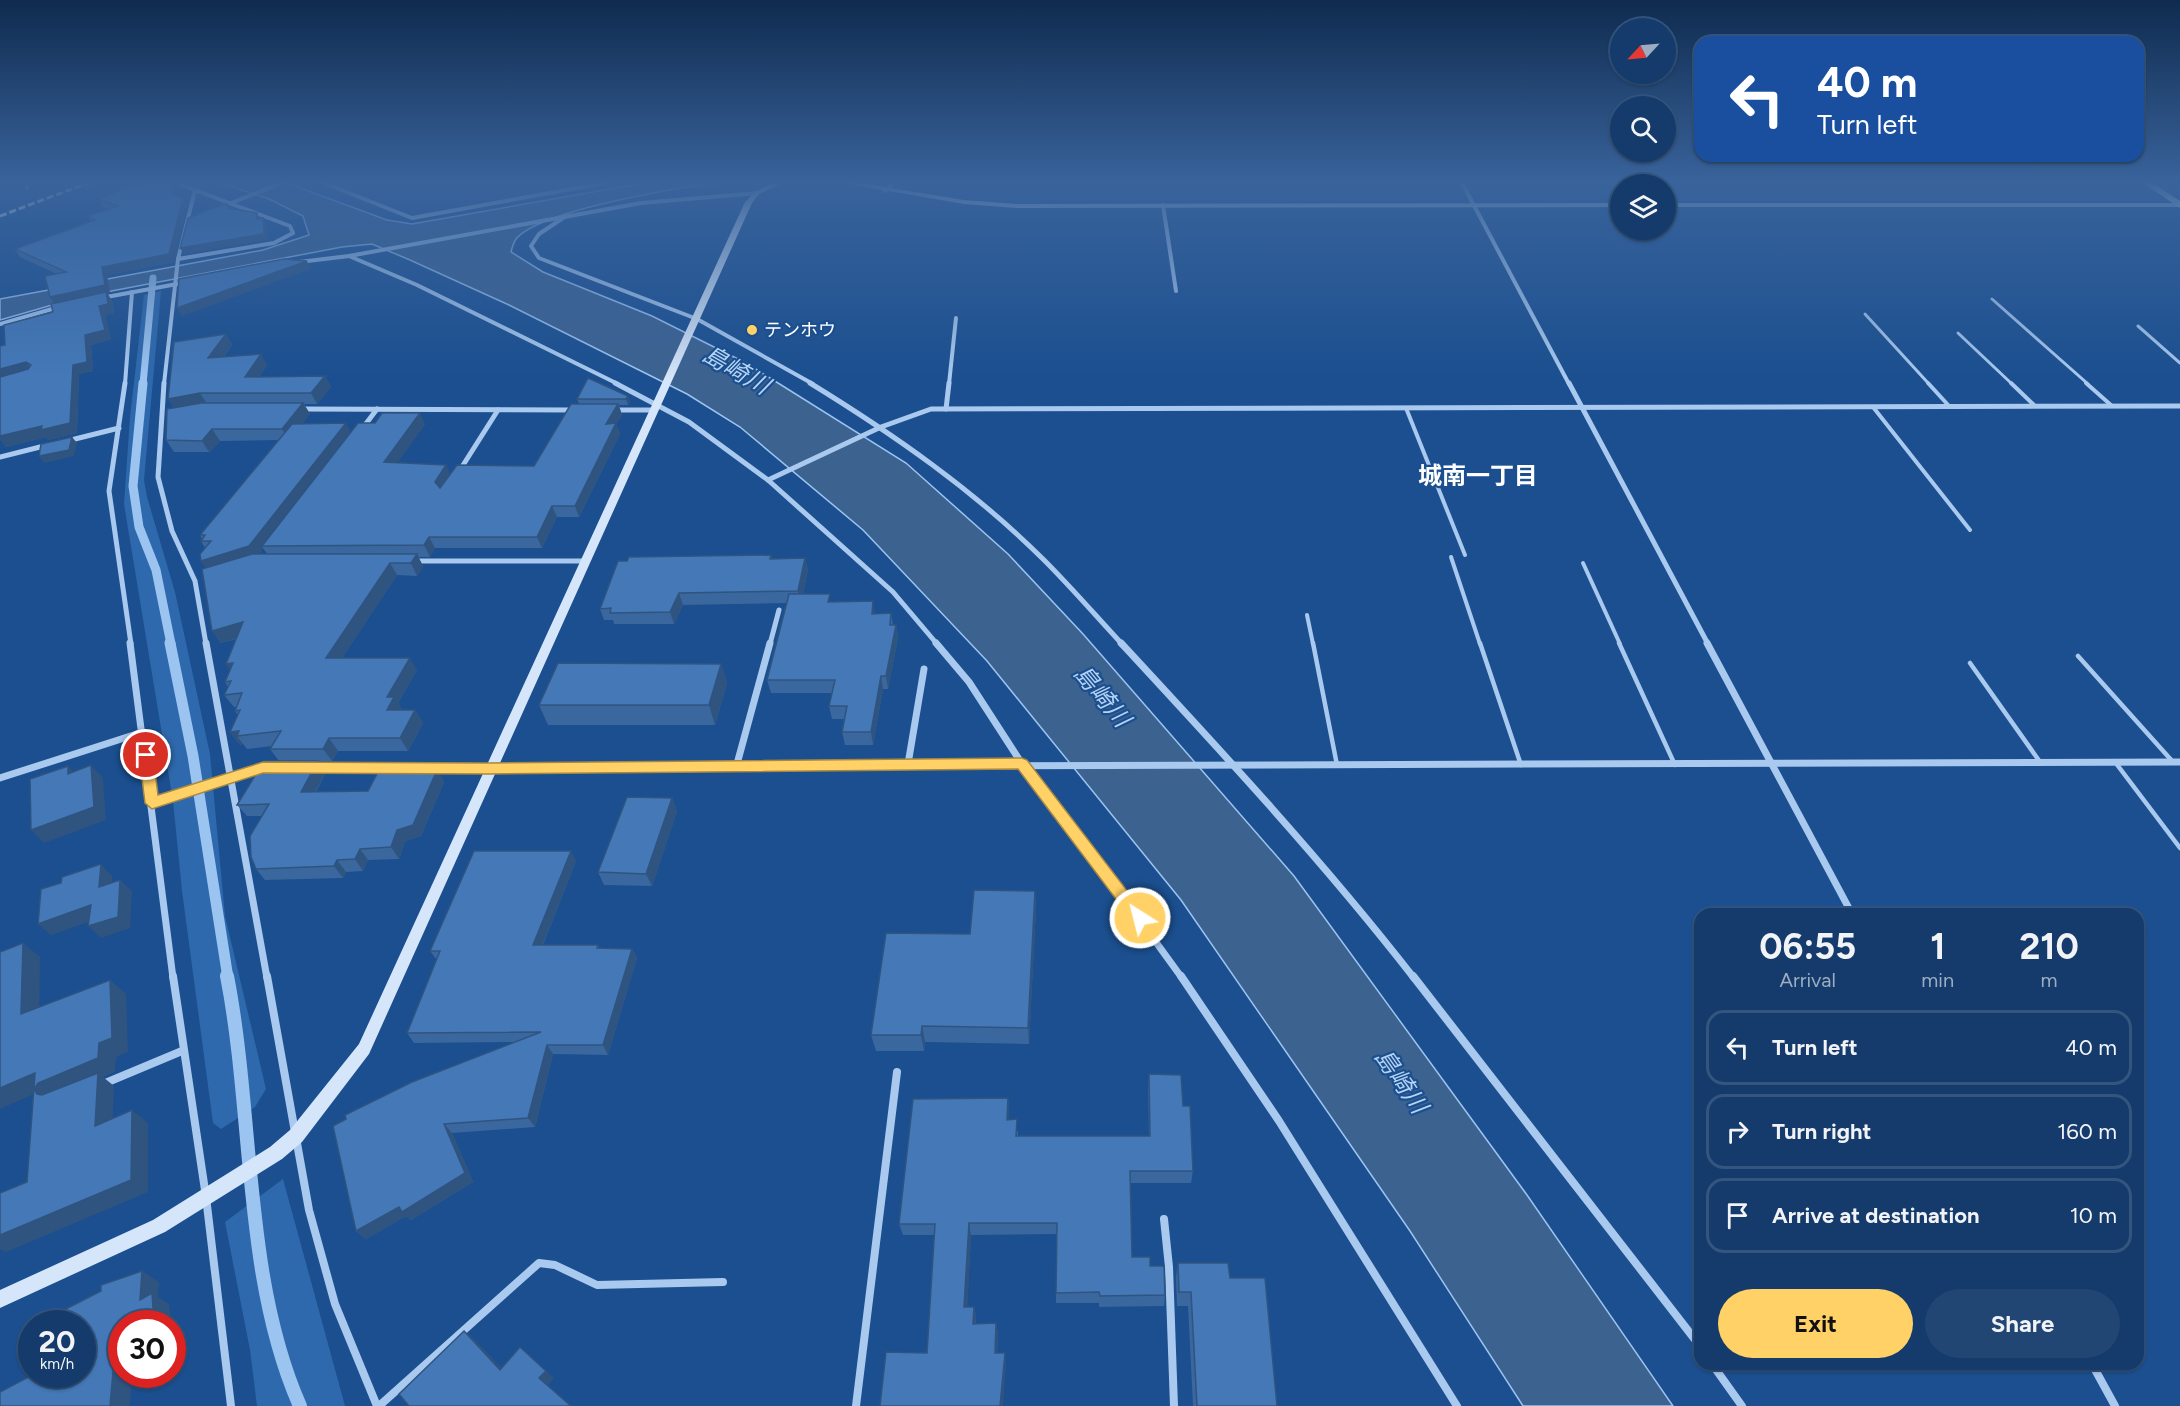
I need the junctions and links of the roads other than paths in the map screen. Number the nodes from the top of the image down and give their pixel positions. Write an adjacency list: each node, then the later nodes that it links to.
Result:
1 (181, 247): 9 (street)
2 (255, 247): 9 (street)
3 (393, 247): 8 (street)
4 (531, 247): 20 (street)
5 (728, 247): 20 (street)
6 (1169, 247): 13 (street)
7 (1497, 247): 32 (street)
8 (349, 256): 10 (street); 25 (street)
9 (178, 261): 11 (street)
10 (290, 263)
11 (174, 283): 12 (street); 14 (street); 40 (street)
12 (183, 283)
13 (1176, 291)
14 (132, 292): 15 (street); 42 (street)
15 (100, 299)
16 (1992, 300): 28 (lane)
17 (69, 305): 21 (street)
18 (1865, 314): 26 (lane)
19 (956, 318): 35 (street)
20 (695, 323): 25 (street); 41 (street)
21 (0, 324)
22 (2138, 326): 24 (lane)
23 (1958, 333): 27 (lane)
24 (2180, 363)
25 (655, 406): 38 (street); 46 (street); 51 (street)
26 (1949, 406): 27 (street); 30 (street)
27 (2035, 406): 28 (street)
28 (2112, 406): 29 (street)
29 (2180, 406)
30 (1873, 407): 32 (street); 47 (lane)
31 (1406, 408): 32 (street); 35 (street); 48 (lane)
32 (1582, 408): 71 (street)
33 (286, 409): 34 (street)
34 (377, 409): 36 (street); 43 (street)
35 (946, 409): 41 (street)
36 (498, 410): 37 (street); 45 (street)
37 (582, 410)
38 (606, 410)
39 (173, 416): 40 (street)
40 (161, 418): 54 (street)
41 (881, 427): 46 (street); 67 (street)
42 (119, 428): 44 (street); 60 (street)
43 (356, 436)
44 (0, 457)
45 (457, 475)
46 (768, 480): 66 (street)
47 (1971, 530)
48 (1465, 555)
49 (1451, 557): 69 (lane)
50 (410, 561): 51 (street)
51 (584, 561): 74 (street)
52 (1583, 563): 70 (lane)
53 (206, 578): 54 (street)
54 (195, 581): 75 (street)
55 (779, 610): 64 (street)
56 (1307, 615): 68 (lane)
57 (2078, 656): 63 (lane)
58 (1970, 663): 61 (lane)
59 (924, 669): 65 (street)
60 (143, 732): 76 (street); 77 (street)
61 (2040, 762): 62 (street); 71 (street)
62 (2115, 762): 63 (street); 78 (lane)
63 (2176, 762)
64 (737, 764): 65 (street); 74 (street)
65 (908, 764): 66 (street)
66 (1022, 764): 67 (street); 95 (street)
67 (1234, 765): 68 (street); 88 (street)
68 (1337, 765): 69 (street)
69 (1521, 765): 70 (street)
70 (1675, 765): 71 (street)
71 (1772, 765): 79 (street)
72 (275, 768): 75 (street)
73 (310, 768): 74 (street)
74 (489, 768): 83 (street)
75 (229, 777): 77 (street); 83 (street)
76 (0, 778)
77 (152, 803): 80 (street)
78 (2180, 848)
79 (1849, 908)
80 (182, 1051): 82 (street); 84 (street)
81 (897, 1072): 93 (street)
82 (89, 1089)
83 (296, 1136): 84 (street); 92 (street)
84 (206, 1197): 87 (street); 91 (street)
85 (1164, 1219): 94 (street)
86 (723, 1282): 92 (street)
87 (0, 1299)
88 (1694, 1338)
89 (1716, 1370): 96 (street)
90 (2095, 1370): 97 (street)
91 (231, 1406)
92 (378, 1406)
93 (856, 1406)
94 (1174, 1406)
95 (1457, 1406)
96 (1742, 1406)
97 (2115, 1406)

